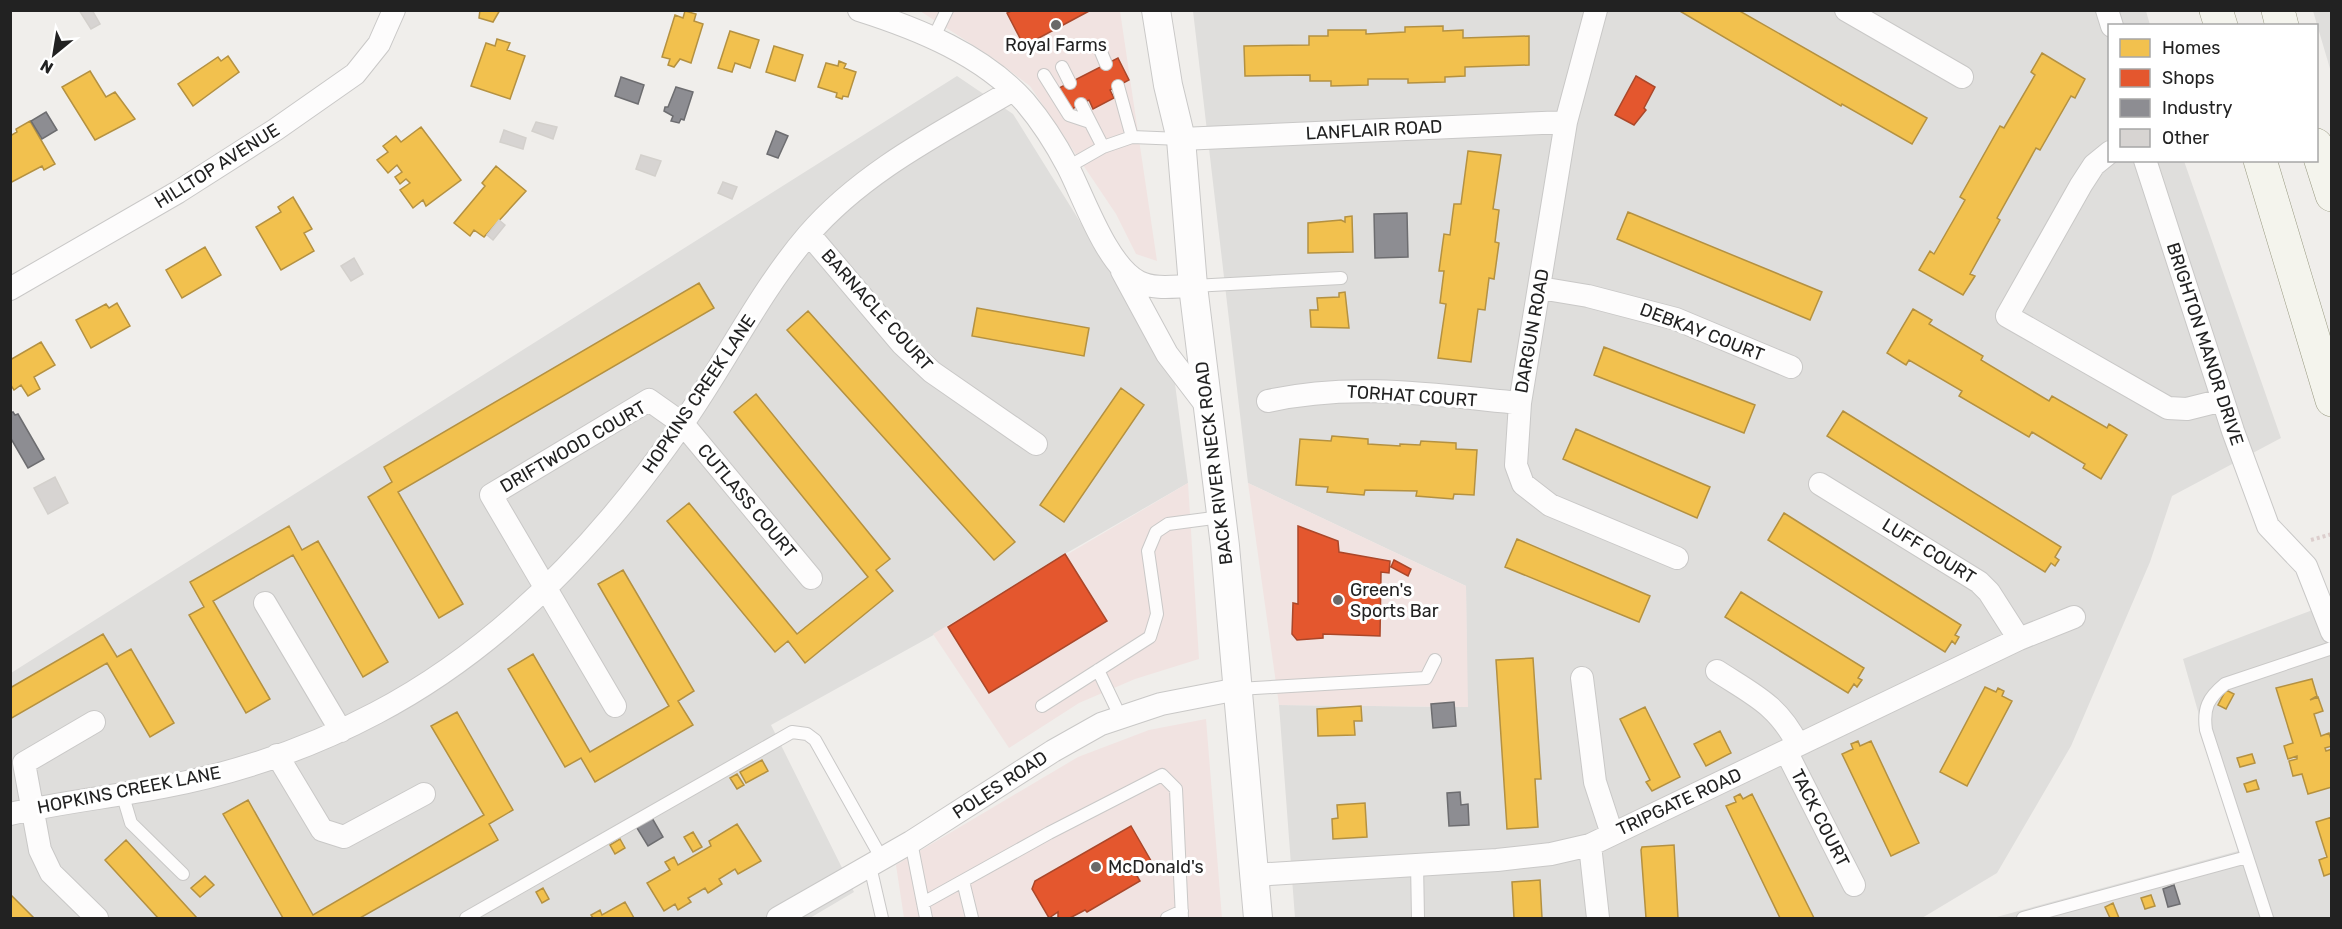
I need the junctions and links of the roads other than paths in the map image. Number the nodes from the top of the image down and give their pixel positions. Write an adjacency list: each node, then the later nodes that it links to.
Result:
1 (394, 10): 33 (street, HILLTOP AVENUE)
2 (859, 10): 7 (street)
3 (947, 10): 7 (lane)
4 (1156, 10): 20 (street, BACK RIVER NECK ROAD)
5 (1596, 10): 18 (street, DARGUN ROAD)
6 (1846, 10): 12 (street)
7 (933, 39): 15 (street)
8 (1099, 47): 9 (lane)
9 (1106, 64)
10 (1062, 67): 13 (lane)
11 (1044, 75): 17 (lane)
12 (1962, 77)
13 (1070, 83)
14 (1118, 86): 19 (lane)
15 (1013, 90): 26 (street); 28 (street, HOPKINS CREEK LANE)
16 (1081, 104): 17 (lane)
17 (1090, 122): 21 (lane)
18 (1566, 122): 20 (street, LANFLAIR ROAD); 32 (street, DARGUN ROAD)
19 (1132, 136): 20 (lane); 21 (lane)
20 (1181, 138): 31 (street, BACK RIVER NECK ROAD)
21 (1103, 147): 26 (lane)
22 (2318, 152): 27 (main road)
23 (2108, 153): 35 (street)
24 (2146, 162): 35 (street, BRIGHTON MANOR DRIVE)
25 (2260, 162): 36 (main road)
26 (1068, 167): 29 (street)
27 (2331, 195)
28 (809, 234): 40 (street, HOPKINS CREEK LANE); 41 (street, BARNACLE COURT)
29 (1117, 262): 31 (street); 39 (street)
30 (1341, 278): 31 (lane)
31 (1193, 286): 39 (street, BACK RIVER NECK ROAD)
32 (1540, 288): 34 (street, DEBKAY COURT); 38 (street, DARGUN ROAD)
33 (10, 289)
34 (1791, 367)
35 (2223, 400): 49 (street, BRIGHTON MANOR DRIVE)
36 (2331, 400)
37 (1268, 402): 38 (street, TORHAT COURT)
38 (1520, 403): 44 (street, DARGUN ROAD)
39 (1209, 409): 43 (street, BACK RIVER NECK ROAD)
40 (683, 424): 45 (street, CUTLASS COURT); 46 (street, HOPKINS CREEK LANE); 46 (street, DRIFTWOOD COURT)
41 (1036, 444)
42 (1820, 484): 50 (street, LUFF COURT)
43 (1221, 517): 53 (lane); 56 (street, BACK RIVER NECK ROAD)
44 (1677, 558)
45 (811, 578)
46 (546, 586): 57 (street); 61 (street, HOPKINS CREEK LANE)
47 (265, 603): 61 (street)
48 (2074, 617): 50 (street, TRIPGATE ROAD)
49 (2331, 632)
50 (2019, 639): 62 (street, TRIPGATE ROAD)
51 (2331, 648): 70 (lane)
52 (1435, 660): 56 (lane)
53 (1098, 670): 58 (lane); 59 (lane)
54 (1717, 671): 62 (street, TACK COURT)
55 (1582, 678): 67 (street)
56 (1238, 689): 59 (street, POLES ROAD); 74 (street, BACK RIVER NECK ROAD)
57 (615, 706)
58 (1041, 706)
59 (1121, 718): 68 (street, POLES ROAD)
60 (94, 722): 66 (street)
61 (341, 731): 63 (street, HOPKINS CREEK LANE)
62 (1792, 748): 67 (street, TRIPGATE ROAD); 76 (street, TACK COURT)
63 (277, 756): 64 (street, HOPKINS CREEK LANE); 65 (street)
64 (122, 793): 66 (street, HOPKINS CREEK LANE); 73 (lane)
65 (424, 794)
66 (20, 812): 79 (street)
67 (1612, 834): 69 (street, TRIPGATE ROAD)
68 (911, 842): 71 (street, POLES ROAD); 77 (lane)
69 (1590, 845): 72 (street, TRIPGATE ROAD); 88 (street)
70 (2247, 857): 89 (lane); 90 (lane)
71 (876, 863): 80 (lane); 81 (street, POLES ROAD); 82 (lane)
72 (1417, 863): 74 (street, TRIPGATE ROAD); 87 (lane)
73 (183, 874)
74 (1254, 875): 86 (street, BACK RIVER NECK ROAD)
75 (963, 880): 77 (lane); 78 (lane); 84 (lane)
76 (1854, 885)
77 (923, 903): 83 (lane)
78 (1182, 915): 85 (lane)
79 (97, 918)
80 (466, 918)
81 (778, 918)
82 (882, 918)
83 (926, 918)
84 (972, 918)
85 (1167, 918)
86 (1258, 918)
87 (1418, 918)
88 (1598, 918)
89 (2023, 918)
90 (2267, 918)

